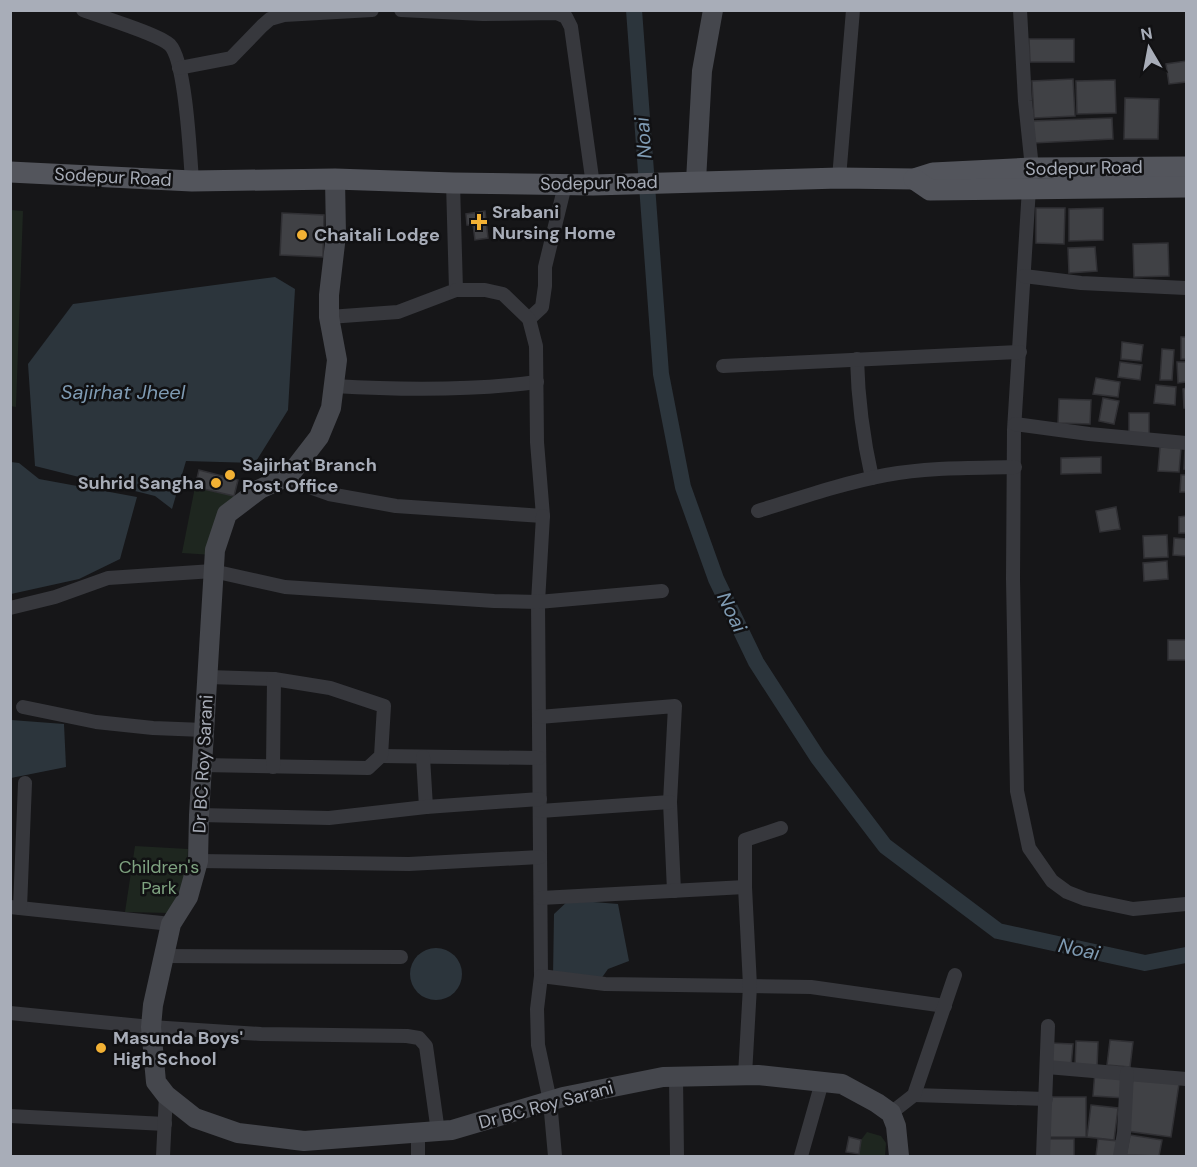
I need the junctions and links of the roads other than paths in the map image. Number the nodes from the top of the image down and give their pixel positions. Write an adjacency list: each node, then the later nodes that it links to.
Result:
1 (83, 10): 9 (street)
2 (372, 10): 7 (street)
3 (401, 10): 8 (street)
4 (713, 10): 16 (street)
5 (853, 10): 12 (street)
6 (1020, 10): 13 (street)
7 (321, 12): 9 (street)
8 (565, 14): 19 (street)
9 (179, 68): 15 (street)
10 (1186, 167): 13 (main road, Sodepur Road)
11 (10, 172): 15 (main road, Sodepur Road)
12 (839, 178): 13 (main road, Sodepur Road); 16 (main road, Sodepur Road)
13 (1030, 178): 20 (main road); 21 (street)
14 (335, 179): 15 (main road, Sodepur Road); 17 (main road, Sodepur Road); 24 (street, Dr BC Roy Sarani)
15 (192, 182)
16 (688, 182): 19 (main road, Sodepur Road)
17 (453, 183): 18 (main road, Sodepur Road); 23 (street)
18 (565, 185): 19 (main road, Sodepur Road); 25 (street)
19 (593, 185)
20 (1186, 187)
21 (1024, 276): 22 (street); 26 (street)
22 (1186, 288)
23 (456, 290): 24 (street); 25 (street)
24 (329, 317): 30 (street, Dr BC Roy Sarani)
25 (529, 319): 29 (street)
26 (1020, 352): 27 (street); 31 (street)
27 (857, 359): 28 (street); 35 (street)
28 (723, 366)
29 (537, 382): 30 (street); 37 (street)
30 (334, 386): 34 (street, Dr BC Roy Sarani)
31 (1015, 424): 32 (street); 33 (street)
32 (1186, 443)
33 (1015, 467): 35 (street); 63 (street)
34 (284, 478): 37 (street); 38 (street, Dr BC Roy Sarani)
35 (872, 478): 36 (street)
36 (758, 511)
37 (543, 516): 40 (street)
38 (213, 571): 40 (street); 41 (street); 42 (street, Dr BC Roy Sarani)
39 (662, 591): 40 (street)
40 (538, 602): 45 (street)
41 (10, 608)
42 (208, 677): 43 (street); 46 (street, Dr BC Roy Sarani)
43 (274, 679): 47 (street); 51 (street)
44 (22, 708): 46 (street)
45 (539, 717): 49 (street); 53 (street)
46 (204, 730): 50 (street, Dr BC Roy Sarani)
47 (381, 756): 48 (street); 51 (street)
48 (423, 757): 49 (street); 55 (street)
49 (539, 758): 54 (street)
50 (202, 765): 51 (street); 56 (street, Dr BC Roy Sarani)
51 (273, 767)
52 (25, 783): 64 (street)
53 (670, 802): 54 (street); 61 (street)
54 (540, 805): 55 (street); 58 (street)
55 (426, 807): 56 (street)
56 (199, 815): 59 (street, Dr BC Roy Sarani)
57 (781, 828): 60 (street)
58 (540, 857): 59 (street); 62 (street)
59 (198, 861): 65 (street, Dr BC Roy Sarani)
60 (745, 887): 61 (street); 70 (street)
61 (674, 891): 62 (street)
62 (541, 898): 69 (street)
63 (1186, 904)
64 (15, 908): 65 (street)
65 (171, 924): 66 (street, Dr BC Roy Sarani)
66 (163, 956): 67 (street); 74 (street, Dr BC Roy Sarani)
67 (401, 957)
68 (956, 975): 71 (street)
69 (541, 976): 70 (street); 84 (street)
70 (750, 986): 71 (street); 77 (street)
71 (945, 1006): 82 (street)
72 (10, 1013): 74 (street)
73 (1048, 1026): 75 (street)
74 (152, 1027): 81 (street, Dr BC Roy Sarani); 88 (street)
75 (1047, 1067): 76 (street); 83 (street)
76 (1127, 1073): 79 (street); 98 (street)
77 (745, 1075): 78 (street, Dr BC Roy Sarani); 80 (street, Dr BC Roy Sarani)
78 (676, 1077): 84 (street, Dr BC Roy Sarani); 94 (street)
79 (1186, 1079)
80 (822, 1082): 85 (street, Dr BC Roy Sarani); 95 (street)
81 (166, 1095): 87 (street); 90 (street, Dr BC Roy Sarani)
82 (914, 1095): 83 (street); 85 (street)
83 (1046, 1099): 97 (street)
84 (550, 1101): 88 (street, Dr BC Roy Sarani); 93 (street)
85 (891, 1113): 96 (street)
86 (10, 1116): 87 (street)
87 (165, 1124): 91 (street)
88 (438, 1132): 89 (street, Dr BC Roy Sarani)
89 (418, 1134): 90 (street, Dr BC Roy Sarani); 92 (street)
90 (304, 1149)
91 (163, 1156)
92 (418, 1156)
93 (555, 1156)
94 (677, 1156)
95 (801, 1156)
96 (899, 1156)
97 (1043, 1156)
98 (1120, 1156)

